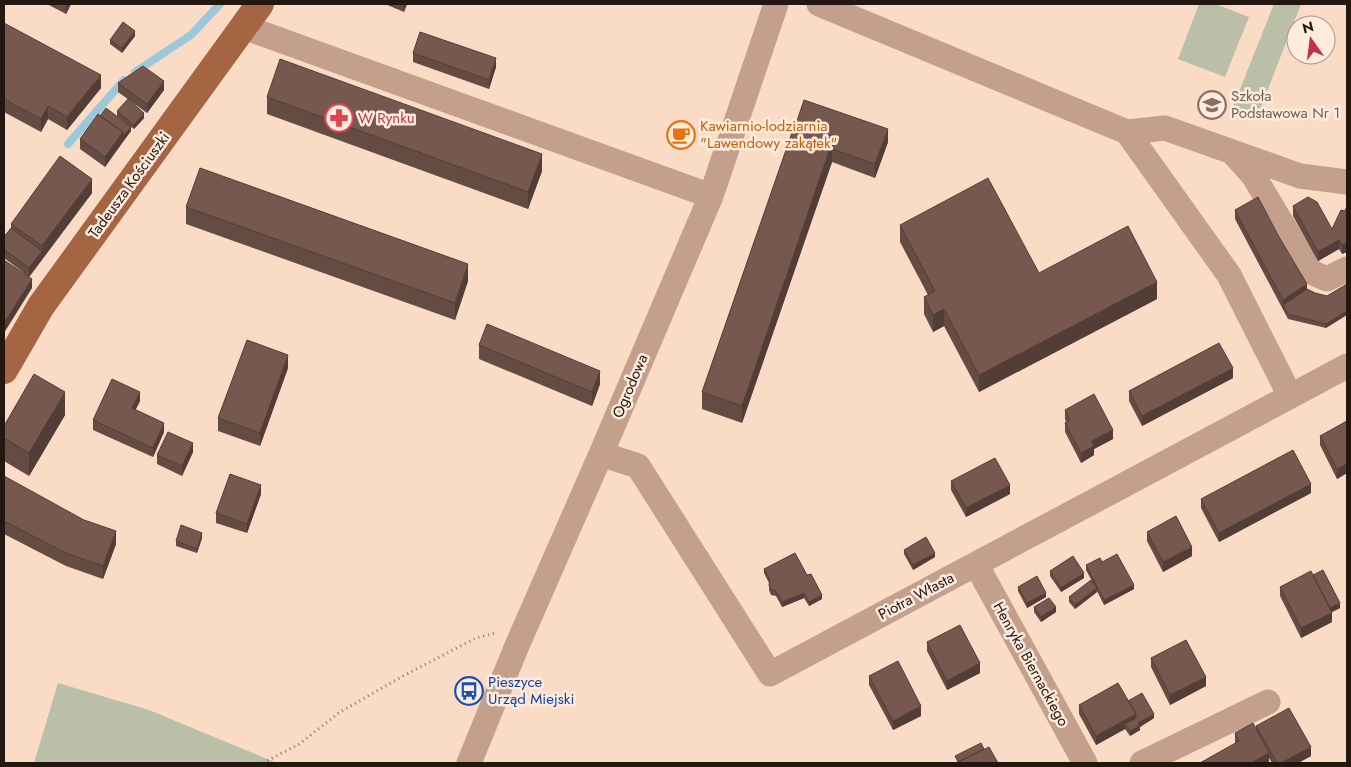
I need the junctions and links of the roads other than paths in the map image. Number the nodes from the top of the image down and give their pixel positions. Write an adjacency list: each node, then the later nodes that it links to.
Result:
1 (260, 4): 4 (main road, Tadeusza Kościuszki)
2 (776, 4): 8 (street, Ogrodowa)
3 (819, 4): 5 (street)
4 (244, 27): 8 (street); 11 (main road, Tadeusza Kościuszki)
5 (1127, 132): 6 (street); 12 (street)
6 (1234, 154): 7 (street); 9 (street)
7 (1347, 182)
8 (711, 196): 13 (street, Ogrodowa)
9 (1347, 269)
10 (1347, 366): 12 (street, Piotra Własta)
11 (4, 370)
12 (1290, 396): 14 (street, Piotra Własta)
13 (601, 454): 14 (street, Piotra Własta); 16 (street, Ogrodowa)
14 (976, 564): 17 (street, Henryka Biernackiego)
15 (1268, 702): 18 (street)
16 (469, 763)
17 (1085, 763)
18 (1142, 763)

